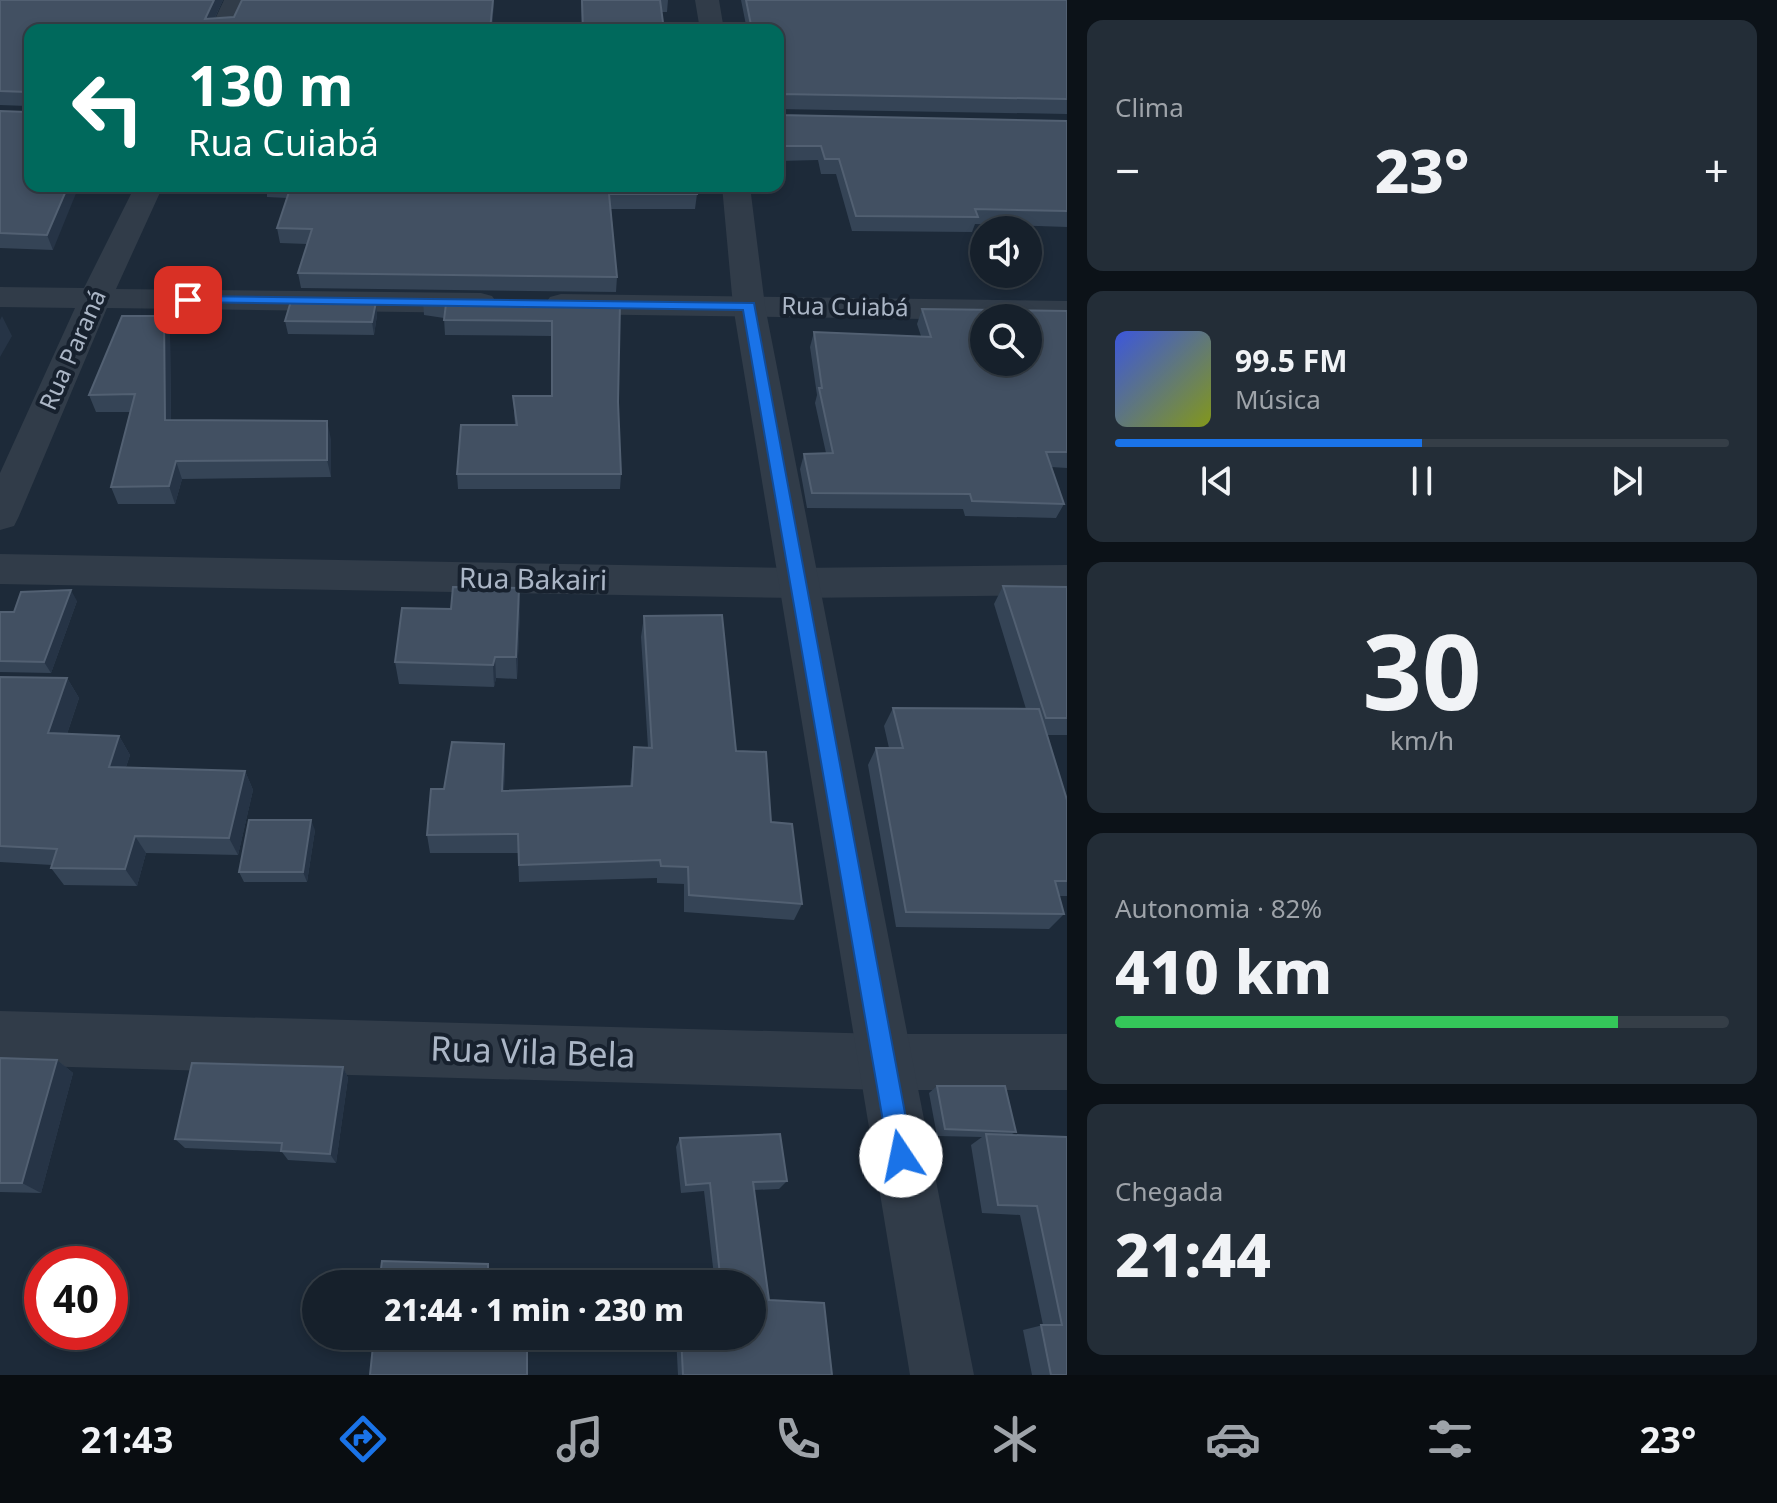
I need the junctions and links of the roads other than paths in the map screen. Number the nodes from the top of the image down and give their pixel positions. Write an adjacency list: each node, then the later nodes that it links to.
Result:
1 (236, 0): 3 (street)
2 (707, 0): 4 (street)
3 (225, 24)
4 (711, 24)
5 (146, 192): 8 (street, Rua Paraná)
6 (737, 192): 9 (street)
7 (0, 297): 8 (street, Rua Cuiabá)
8 (95, 299): 9 (street, Rua Cuiabá); 11 (street, Rua Paraná)
9 (749, 306): 10 (street, Rua Cuiabá); 14 (street)
10 (1067, 311)
11 (0, 516)
12 (0, 569): 14 (street, Rua Bakairi)
13 (1067, 580): 14 (street, Rua Bakairi)
14 (797, 583): 16 (street)
15 (0, 1038): 16 (street, Rua Vila Bela)
16 (884, 1062): 17 (street, Rua Vila Bela); 18 (street)
17 (1067, 1062)
18 (942, 1375)

